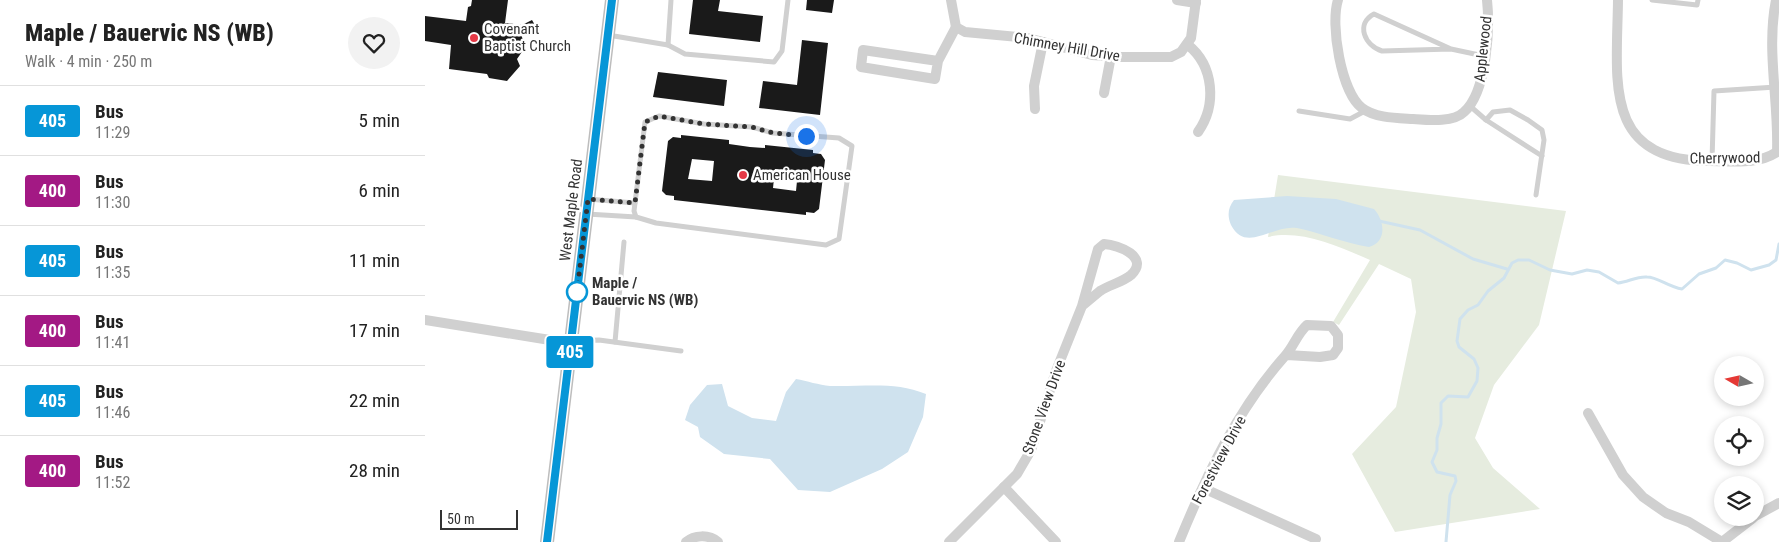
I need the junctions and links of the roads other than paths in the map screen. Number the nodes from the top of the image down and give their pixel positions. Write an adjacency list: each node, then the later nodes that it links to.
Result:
1 (612, 0): 14 (main road, West Maple Road)
2 (671, 0): 16 (lane)
3 (788, 0): 16 (lane)
4 (951, 0): 13 (street)
5 (1177, 0): 12 (street)
6 (1338, 0): 26 (street)
7 (1487, 0): 20 (street, Applewood)
8 (1617, 0): 31 (street, Cherrywood)
9 (1652, 0): 10 (lane)
10 (1698, 0)
11 (1776, 0): 22 (street, Cherrywood)
12 (1196, 1): 17 (street)
13 (956, 27): 15 (street, Chimney Hill Drive); 21 (street)
14 (608, 35): 16 (lane); 33 (main road, West Maple Road)
15 (1043, 42): 19 (street, Chimney Hill Drive); 25 (street)
16 (668, 45)
17 (1188, 45): 19 (street, Chimney Hill Drive); 29 (street)
18 (1451, 48): 18 (lane); 20 (lane)
19 (1111, 56): 23 (street)
20 (1484, 56): 24 (street, Applewood)
21 (938, 61): 21 (street)
22 (1776, 87): 31 (lane); 31 (street, Cherrywood)
23 (1103, 93)
24 (1470, 106): 26 (street); 28 (lane)
25 (1035, 109)
26 (1366, 110): 27 (lane)
27 (1299, 111)
28 (1486, 120): 30 (lane); 30 (lane)
29 (1198, 132)
30 (1542, 156): 32 (lane)
31 (1712, 161)
32 (1536, 194)
33 (588, 199): 34 (lane); 35 (main road, West Maple Road)
34 (635, 203): 36 (lane); 36 (lane)
35 (587, 214): 36 (lane); 40 (main road, West Maple Road)
36 (636, 217)
37 (624, 242): 41 (lane)
38 (1082, 306): 38 (street, Stone View Drive); 45 (street, Stone View Drive)
39 (425, 320): 40 (street)
40 (571, 341): 41 (lane); 51 (main road, West Maple Road)
41 (615, 342): 42 (lane)
42 (681, 351)
43 (1287, 355): 43 (street, Forestview Drive); 46 (street, Forestview Drive)
44 (1588, 413): 57 (street)
45 (1004, 487): 54 (street, Stone View Drive); 55 (street)
46 (1203, 488): 50 (street); 56 (street, Forestview Drive)
47 (1779, 503): 48 (street)
48 (1764, 511)
49 (1742, 526): 57 (street)
50 (1316, 539)
51 (547, 542)
52 (686, 542): 53 (street)
53 (718, 542)
54 (949, 542)
55 (1056, 542)
56 (1179, 542)
57 (1722, 542)

